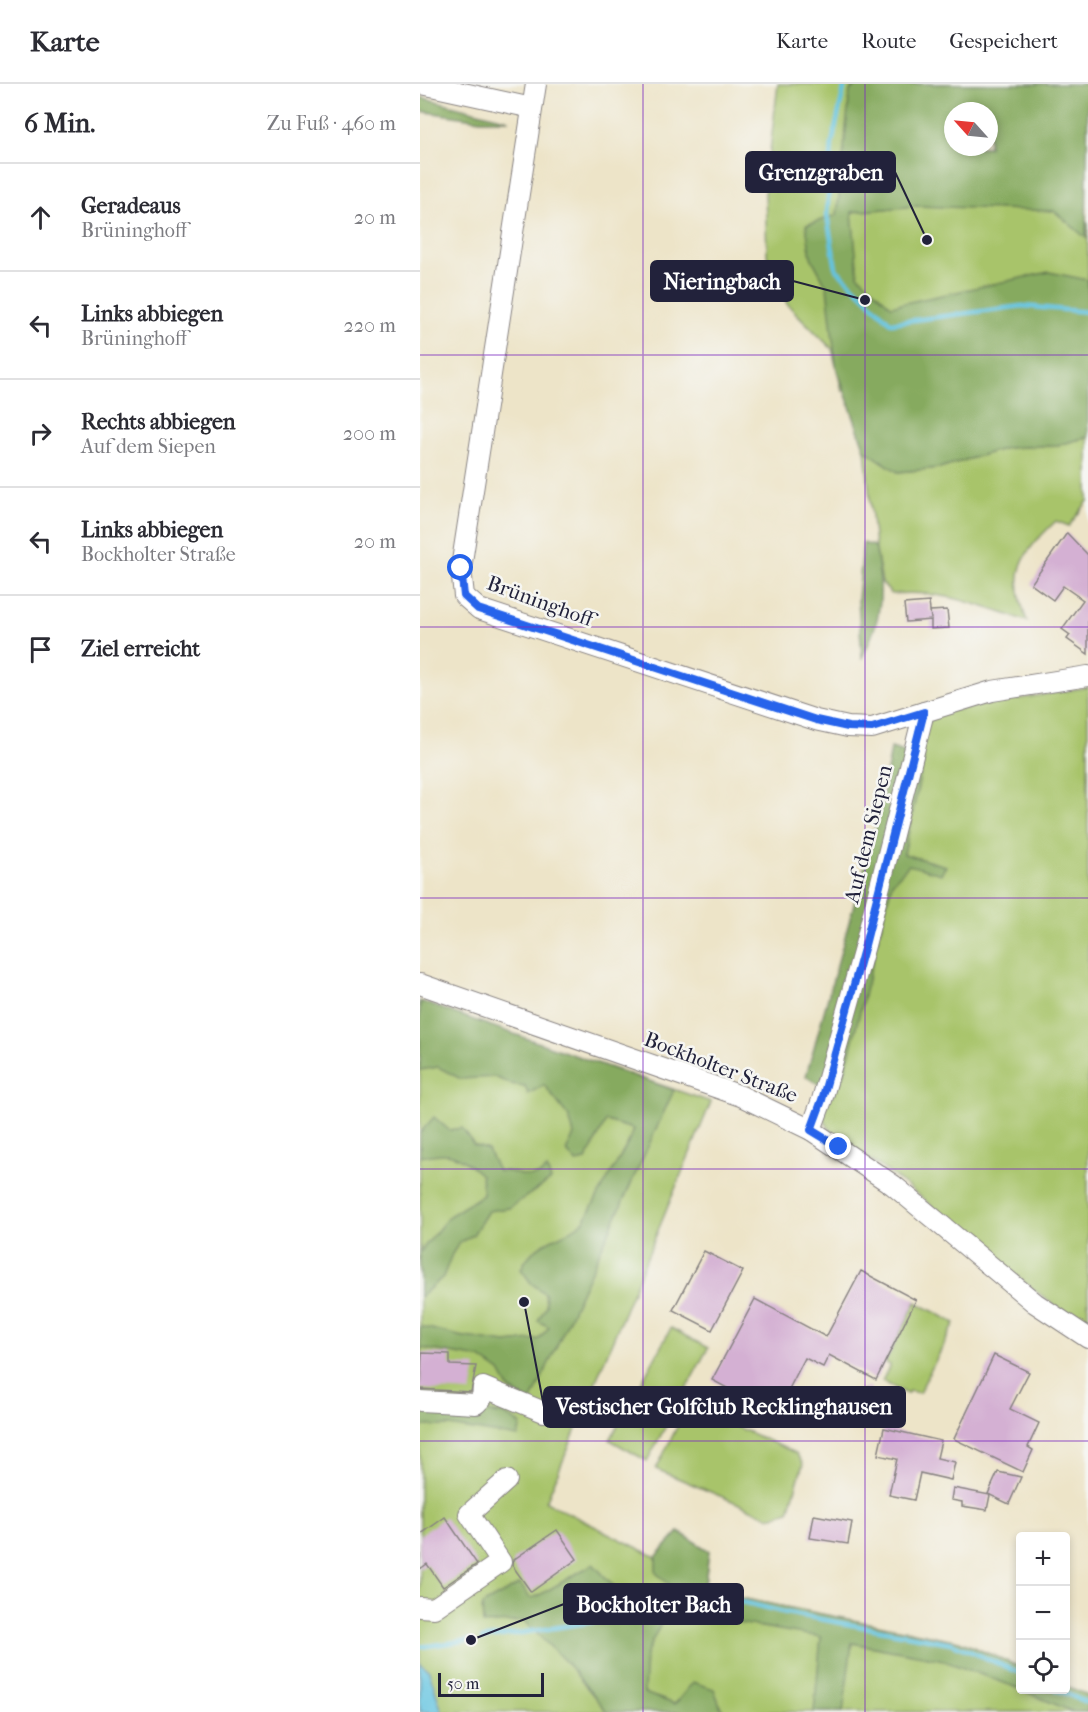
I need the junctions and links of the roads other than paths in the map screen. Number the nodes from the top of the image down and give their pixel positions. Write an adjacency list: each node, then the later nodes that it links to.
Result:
1 (422, 84): 3 (street)
2 (536, 84): 3 (street, Brüninghoff)
3 (532, 108): 5 (street, Brüninghoff)
4 (1088, 676): 5 (street)
5 (924, 712): 7 (street, Auf dem Siepen)
6 (420, 984): 7 (street, Bockholter Straße)
7 (811, 1130): 8 (street, Bockholter Straße)
8 (1088, 1338)
9 (420, 1401): 10 (street)
10 (543, 1412)
11 (507, 1480): 12 (street)
12 (420, 1607)

